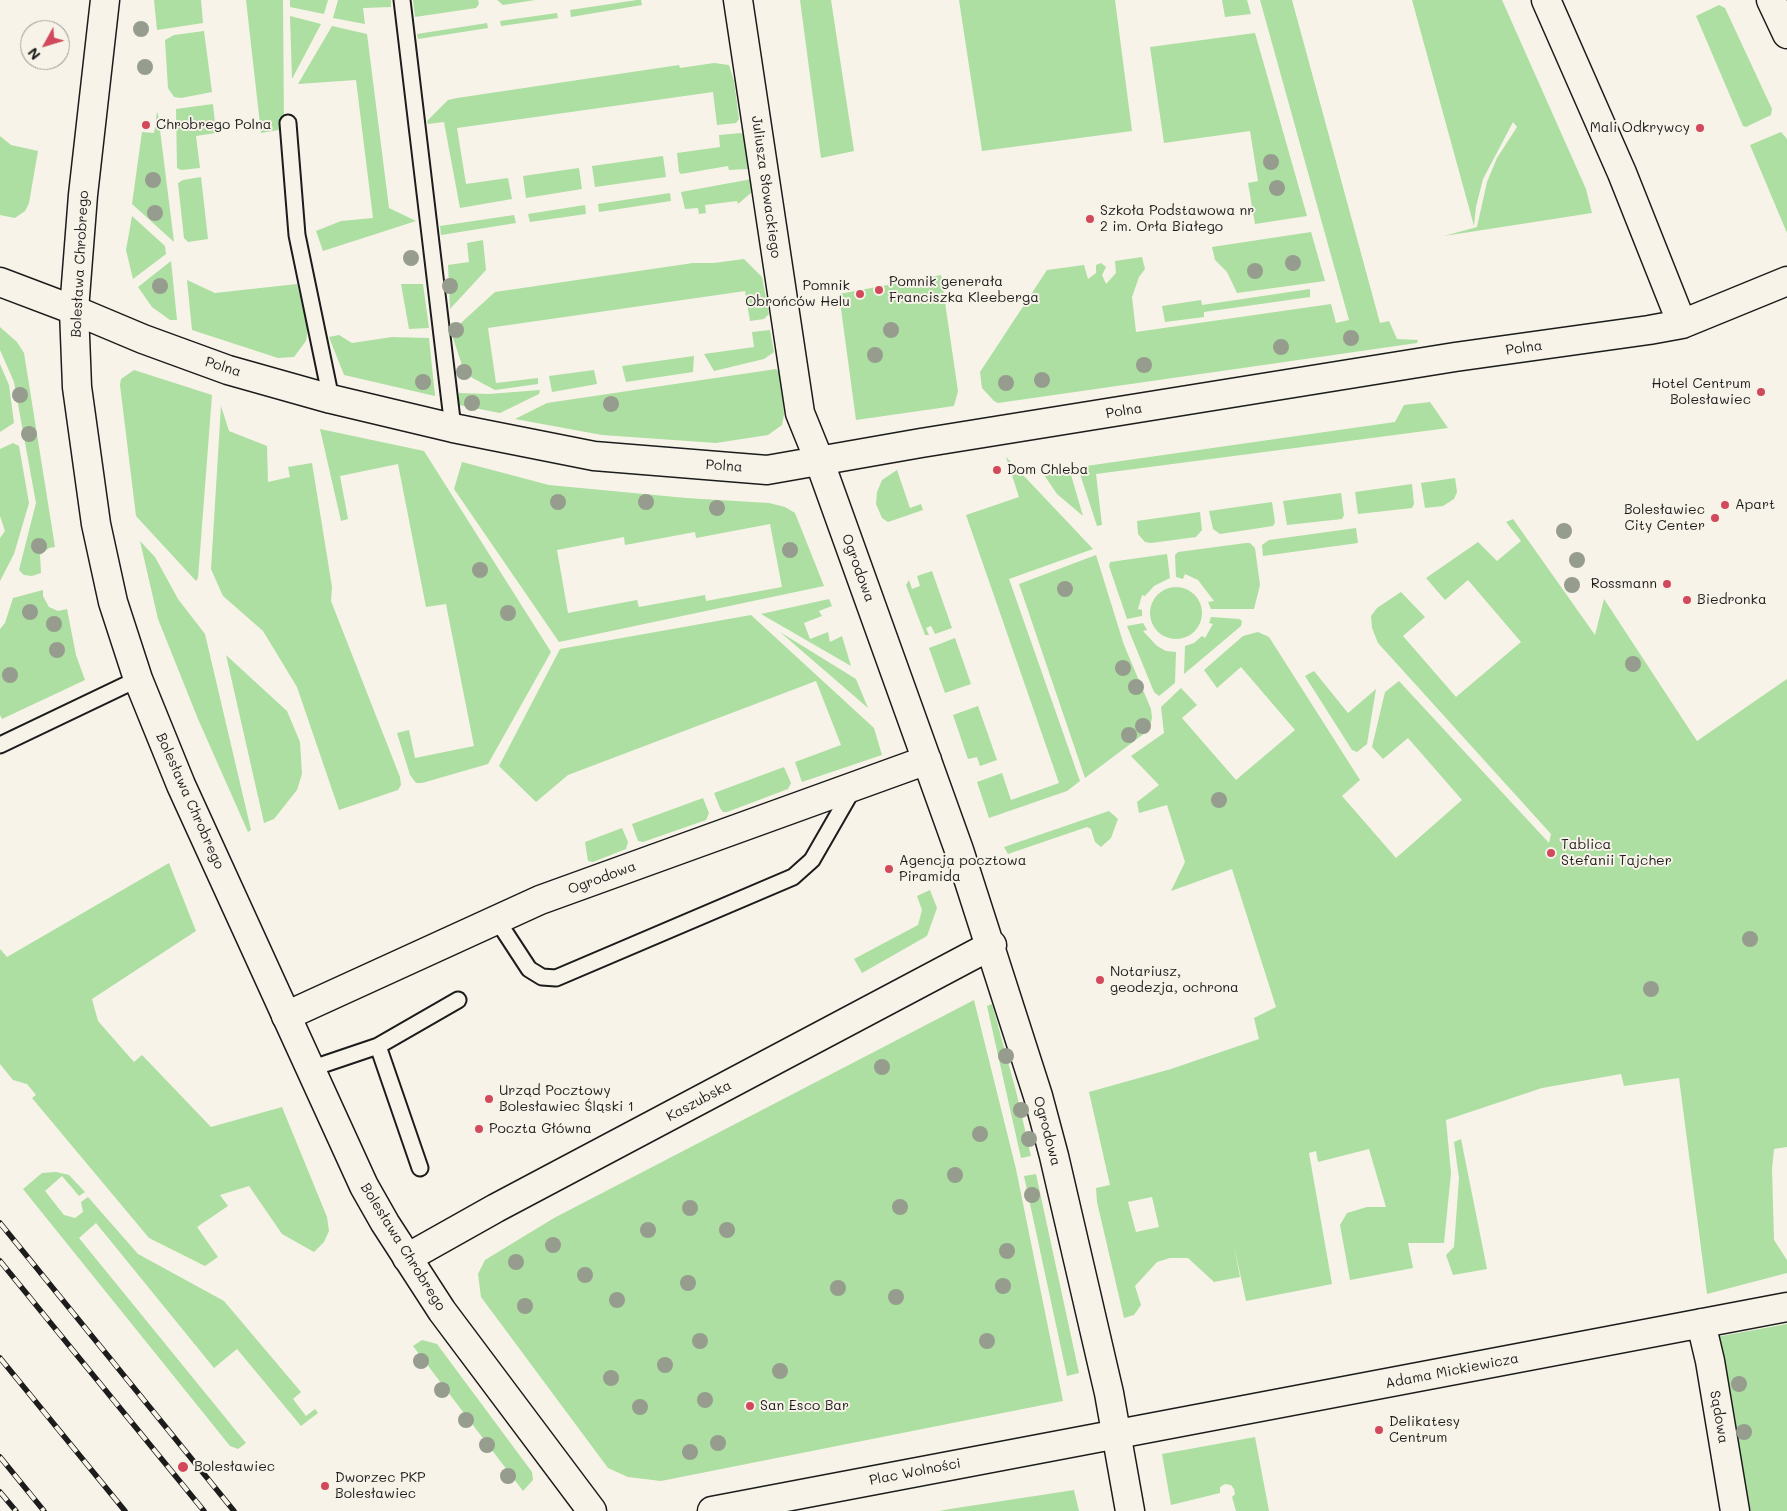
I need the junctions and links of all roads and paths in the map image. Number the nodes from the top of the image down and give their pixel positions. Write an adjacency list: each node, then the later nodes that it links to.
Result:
1 (105, 0): 10 (street, Bolesława Chrobrego)
2 (402, 0): 13 (lane)
3 (738, 0): 14 (street, Juliusza Słowackiego)
4 (1546, 0): 11 (street)
5 (1771, 0): 6 (street)
6 (1787, 34)
7 (288, 123): 12 (lane)
8 (1787, 281): 11 (street, Polna)
9 (0, 282): 10 (street, Polna)
10 (74, 310): 12 (street, Polna); 15 (street, Bolesława Chrobrego)
11 (1682, 324): 14 (street, Polna)
12 (331, 399): 13 (street, Polna)
13 (453, 428): 14 (street, Polna)
14 (819, 460): 17 (street, Ogrodowa)
15 (138, 679): 16 (lane); 22 (street, Bolesława Chrobrego)
16 (0, 745)
17 (927, 760): 18 (street, Ogrodowa); 20 (street, Ogrodowa)
18 (855, 786): 19 (street, Ogrodowa); 19 (lane)
19 (497, 920): 22 (street, Ogrodowa)
20 (992, 945): 26 (street, Kaszubska); 29 (street, Ogrodowa)
21 (458, 1000): 23 (lane)
22 (286, 1016): 24 (street, Bolesława Chrobrego)
23 (378, 1046): 24 (lane); 25 (lane)
24 (310, 1069): 26 (street, Bolesława Chrobrego)
25 (420, 1168)
26 (407, 1258): 30 (street, Bolesława Chrobrego)
27 (1787, 1307): 28 (street, Adama Mickiewicza)
28 (1701, 1323): 29 (street, Adama Mickiewicza); 33 (street, Sądowa)
29 (1117, 1434): 31 (street, Plac Wolności); 32 (street, Ogrodowa)
30 (586, 1509)
31 (712, 1511)
32 (1130, 1511)
33 (1735, 1511)

